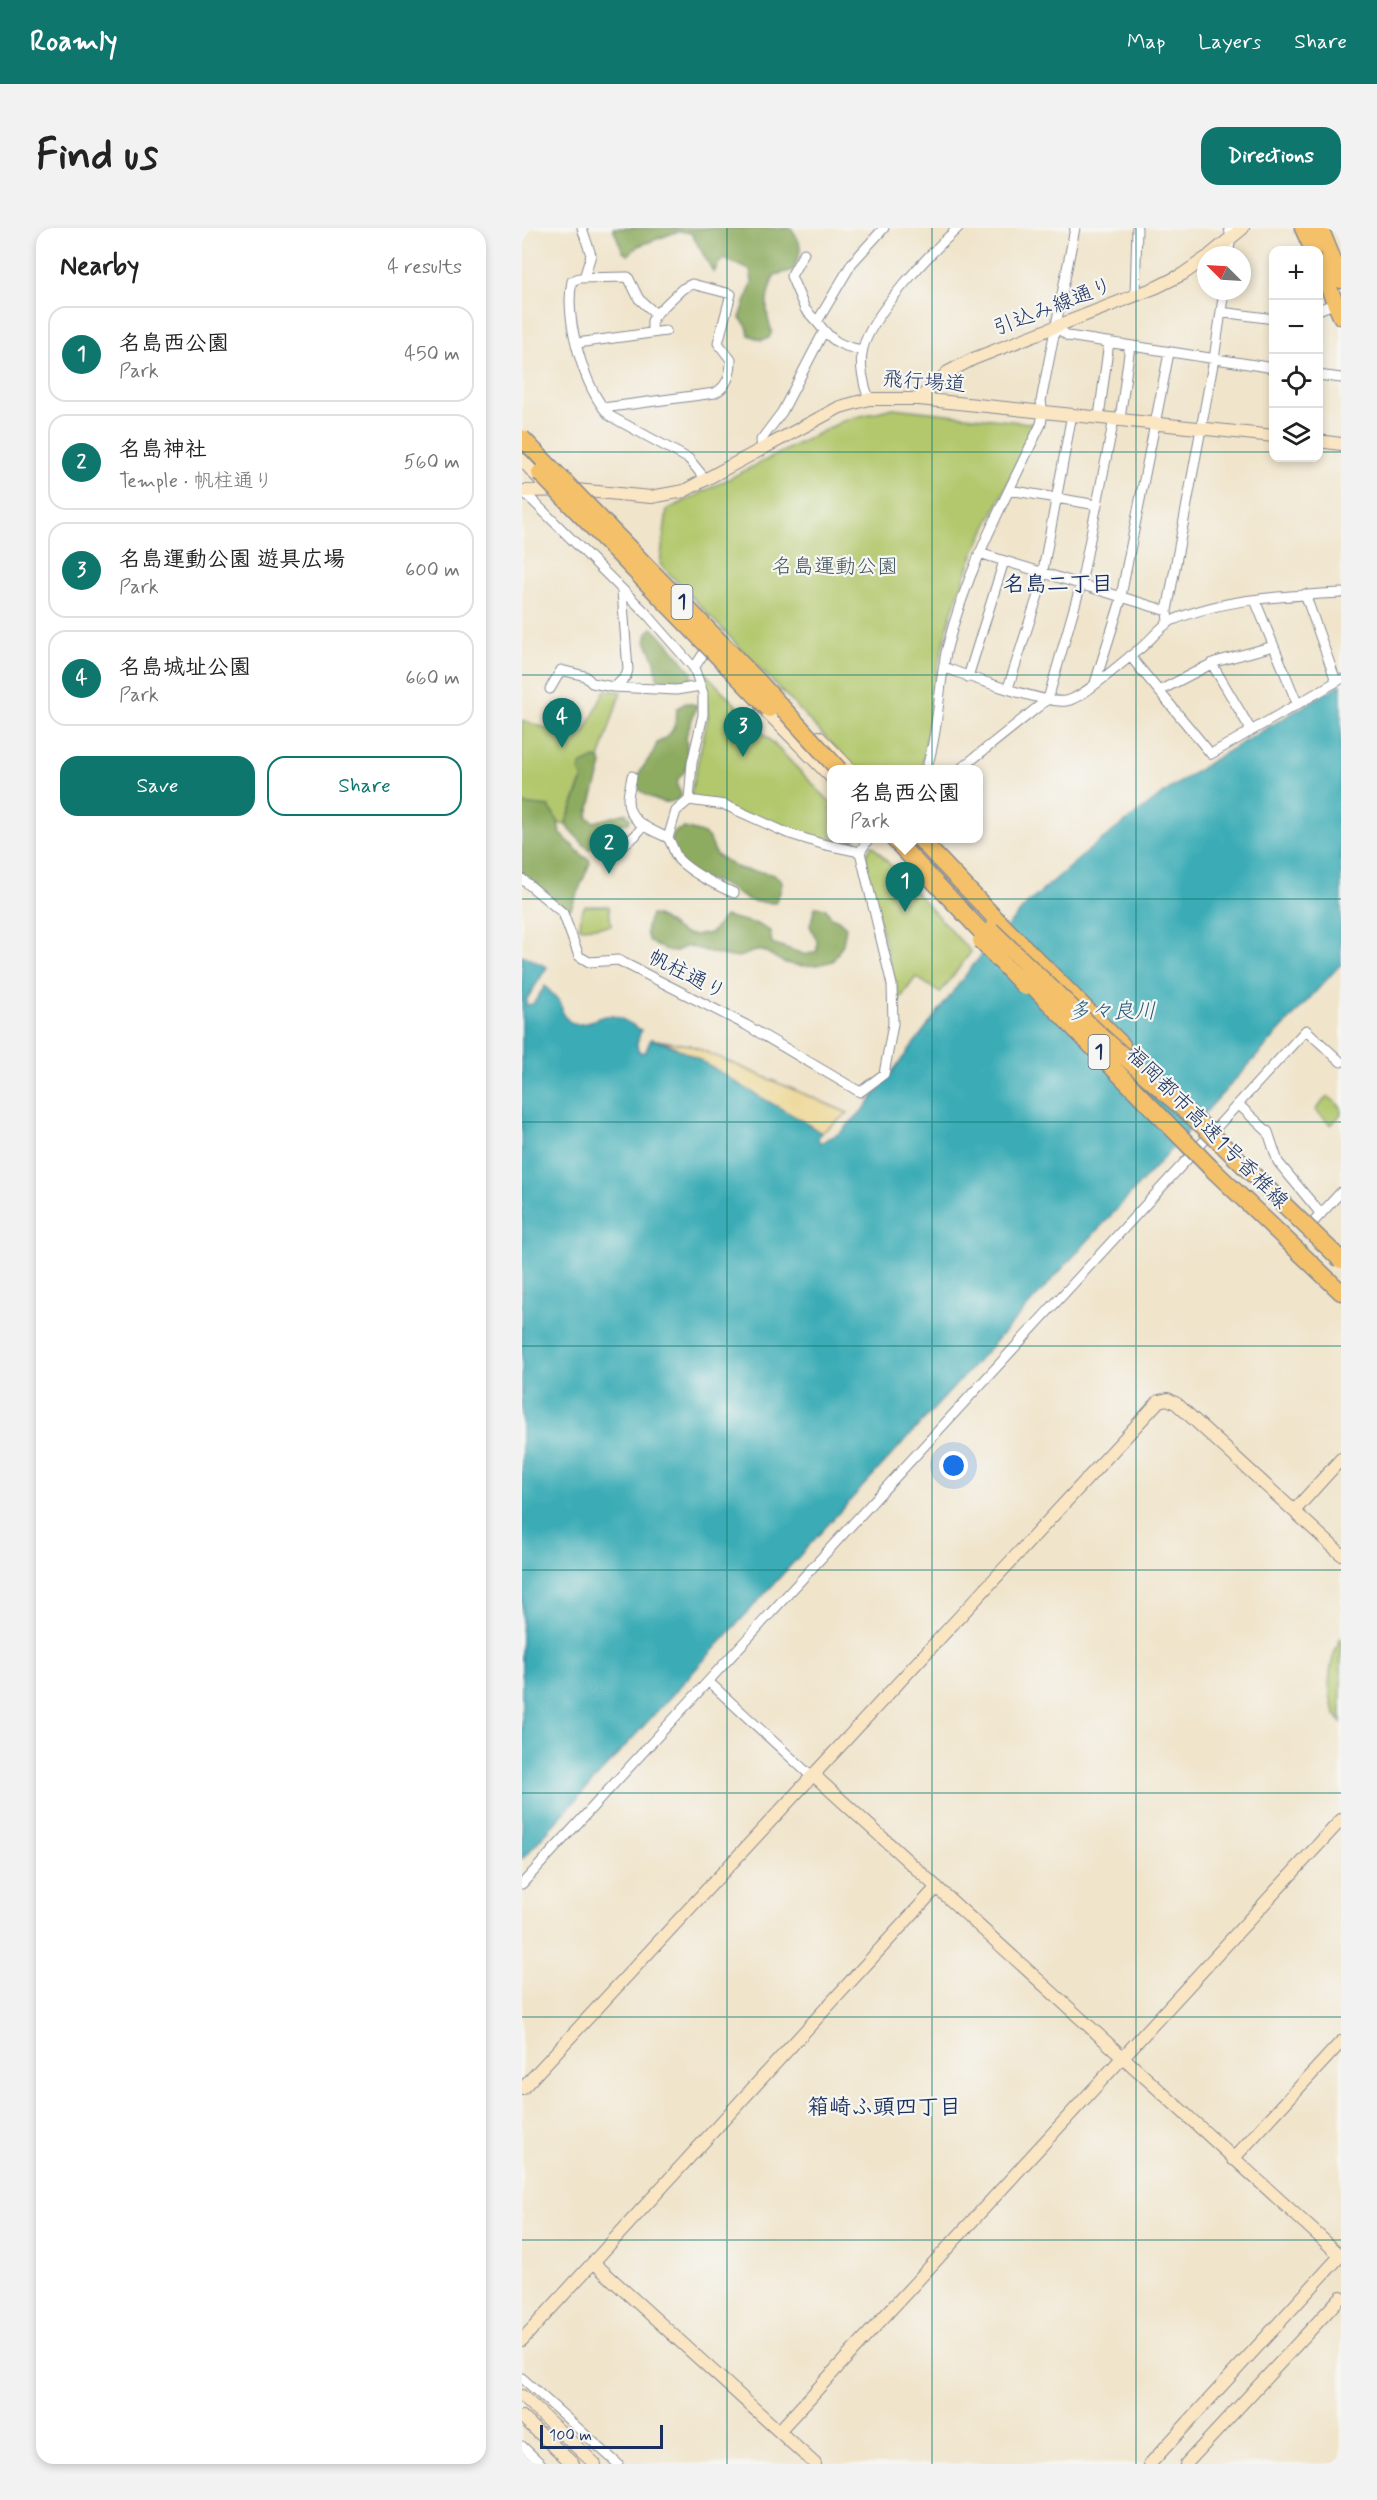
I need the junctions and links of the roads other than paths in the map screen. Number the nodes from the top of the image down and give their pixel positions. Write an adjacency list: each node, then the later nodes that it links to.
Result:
1 (582, 228): 15 (street)
2 (884, 228): 23 (street)
3 (958, 228): 31 (street)
4 (1075, 228): 24 (street)
5 (1137, 228): 17 (street)
6 (1243, 228): 9 (street)
7 (1304, 228): 11 (highway)
8 (1320, 228): 16 (highway)
9 (1230, 233): 10 (street)
10 (1218, 246)
11 (1311, 246)
12 (804, 253): 23 (street)
13 (1197, 264): 17 (street, 引込み線通り)
14 (1323, 275): 19 (highway)
15 (584, 278): 21 (street); 29 (street)
16 (1341, 280)
17 (1135, 296): 24 (street, 引込み線通り)
18 (1223, 300): 20 (street)
19 (1338, 310)
20 (1221, 312): 22 (street); 33 (street)
21 (656, 314): 25 (street); 39 (street)
22 (1269, 318)
23 (817, 322): 27 (street)
24 (1055, 326): 28 (street); 38 (street, 引込み線通り); 40 (street)
25 (652, 331): 26 (street); 29 (street)
26 (666, 331)
27 (824, 331): 31 (street); 50 (street)
28 (1109, 342): 30 (street); 42 (street)
29 (577, 343): 39 (street)
30 (1130, 346): 32 (street); 43 (street)
31 (862, 351): 37 (street)
32 (1169, 353): 33 (street); 44 (street)
33 (1214, 359): 34 (street); 45 (street)
34 (1269, 367)
35 (1323, 376): 36 (street)
36 (1341, 378)
37 (869, 399): 38 (street, 飛行場道); 50 (street, 飛行場道)
38 (919, 399): 40 (street, 飛行場道)
39 (603, 408): 53 (street)
40 (1043, 412): 41 (street, 飛行場道); 55 (street)
41 (1072, 414): 42 (street, 飛行場道); 58 (street)
42 (1099, 417): 43 (street, 飛行場道)
43 (1117, 419): 44 (street, 飛行場道); 59 (street)
44 (1156, 423): 45 (street, 飛行場道); 67 (street)
45 (1201, 428): 46 (street, 飛行場道); 69 (street)
46 (1269, 435)
47 (522, 436): 54 (street); 89 (highway, 1, bridge)
48 (1323, 442): 49 (street)
49 (1341, 444)
50 (762, 450): 53 (street, 飛行場道)
51 (522, 454): 93 (highway, 1, bridge)
52 (522, 460): 56 (street)
53 (706, 480): 54 (street, 飛行場道)
54 (576, 490): 56 (street, 飛行場道); 71 (street)
55 (1009, 490): 58 (street); 60 (street)
56 (550, 491): 57 (street, 飛行場道); 73 (street)
57 (522, 492): 64 (street)
58 (1056, 498): 59 (street); 62 (street)
59 (1097, 505): 63 (street)
60 (979, 553): 61 (street); 77 (street)
61 (1004, 561): 62 (street); 78 (street)
62 (1042, 573): 63 (street); 83 (street)
63 (1081, 584): 67 (street); 86 (street)
64 (622, 591): 76 (street); 82 (street)
65 (1341, 593): 66 (street)
66 (1305, 594): 68 (street); 79 (street)
67 (1121, 597): 69 (street); 80 (street)
68 (1256, 600): 70 (street); 72 (street)
69 (1167, 611): 70 (street)
70 (1168, 623): 74 (street)
71 (720, 634): 73 (street); 90 (street)
72 (1274, 646): 75 (street); 87 (street)
73 (704, 650): 76 (street); 94 (street)
74 (1130, 656): 80 (street); 85 (street)
75 (1212, 664): 85 (street); 88 (street)
76 (694, 668): 81 (street)
77 (944, 668): 78 (street); 91 (street)
78 (968, 677): 83 (street)
79 (1338, 680): 87 (street)
80 (1095, 683): 86 (street)
81 (701, 686): 82 (street); 96 (street)
82 (615, 687): 84 (street)
83 (1008, 688): 86 (street)
84 (550, 689)
85 (1159, 691): 88 (street)
86 (1048, 699): 92 (street)
87 (1298, 703): 88 (street)
88 (1251, 730)
89 (834, 765)
90 (846, 765)
91 (930, 765)
92 (965, 765)
93 (827, 772)
94 (827, 772)
95 (632, 776): 97 (street)
96 (689, 800): 98 (street); 105 (street)
97 (643, 826): 98 (street); 104 (street)
98 (668, 838): 107 (street)
99 (866, 843): 105 (street)
100 (896, 843): 108 (highway)
101 (897, 843): 111 (highway, 福岡都市高速1号香椎線 / 1, bridge)
102 (897, 843): 113 (highway, 福岡都市高速1号香椎線 / 1, bridge)
103 (922, 843): 108 (highway)
104 (624, 844)
105 (860, 852): 106 (street, 帆柱通り)
106 (522, 879)
107 (734, 893)
108 (989, 930): 111 (highway, bridge); 113 (highway, bridge)
109 (1341, 1062): 110 (street)
110 (1238, 1104): 115 (street); 124 (street)
111 (1205, 1128): 117 (highway, 福岡都市高速1号香椎線 / 1, bridge)
112 (1216, 1143): 116 (street)
113 (1208, 1160): 119 (street); 120 (highway, 福岡都市高速1号香椎線 / 1)
114 (1341, 1192): 115 (street)
115 (1321, 1214): 116 (street)
116 (1305, 1231): 118 (street)
117 (1341, 1260)
118 (1341, 1266)
119 (1341, 1285)
120 (1341, 1292)
121 (1341, 1459): 122 (street)
122 (1294, 1510): 123 (street); 125 (street)
123 (1341, 1554)
124 (709, 1682): 125 (street); 127 (street)
125 (814, 1774): 128 (street); 131 (street)
126 (1341, 1820): 130 (street)
127 (522, 1884)
128 (936, 1887): 130 (street); 134 (street)
129 (1341, 2043): 132 (street)
130 (1121, 2056): 132 (street); 141 (street)
131 (522, 2089)
132 (1233, 2159): 133 (street)
133 (1341, 2256): 148 (street)
134 (594, 2263): 137 (street); 141 (street)
135 (1341, 2297): 136 (street)
136 (1336, 2307): 149 (street)
137 (522, 2340)
138 (522, 2378): 146 (street)
139 (522, 2396): 145 (street)
140 (522, 2417): 144 (street)
141 (779, 2431): 147 (street)
142 (522, 2446): 143 (street)
143 (541, 2464)
144 (573, 2464)
145 (595, 2464)
146 (618, 2464)
147 (815, 2464)
148 (1150, 2464)
149 (1186, 2464)

